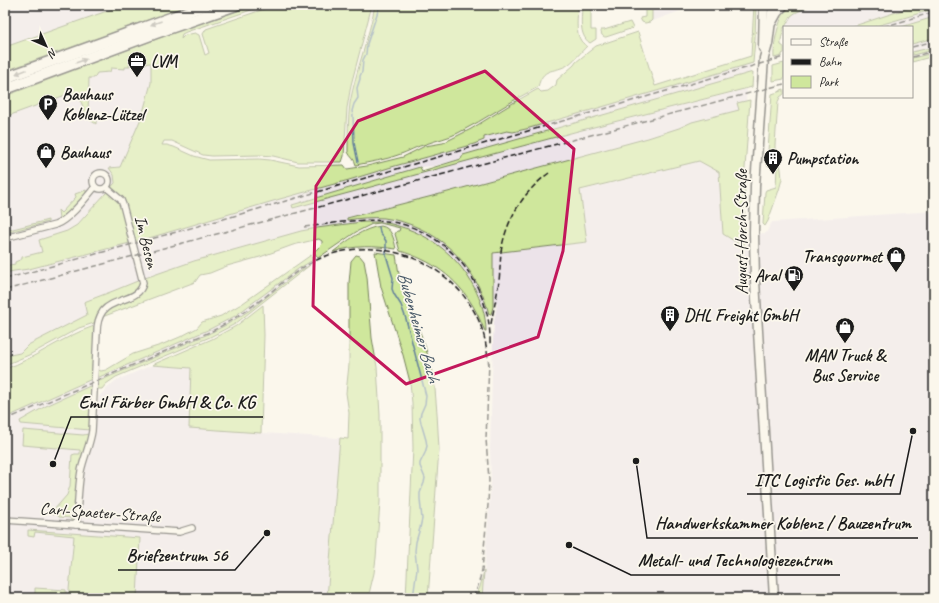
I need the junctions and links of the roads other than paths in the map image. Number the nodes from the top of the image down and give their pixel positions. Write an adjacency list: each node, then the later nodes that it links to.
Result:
1 (206, 5): 8 (highway, one-way to 8)
2 (236, 5): 9 (highway, one-way to 2)
3 (764, 5): 7 (main road, August-Horch-Straße)
4 (773, 5): 6 (main road, August-Horch-Straße)
5 (784, 5): 6 (main road)
6 (770, 26): 7 (main road, August-Horch-Straße)
7 (764, 58): 16 (main road, August-Horch-Straße)
8 (5, 78)
9 (5, 89)
10 (106, 186): 11 (street); 11 (street); 14 (street, Im Besen)
11 (95, 187): 12 (street)
12 (5, 238)
13 (5, 520): 14 (street, Carl-Spaeter-Straße)
14 (76, 525): 15 (street, Carl-Spaeter-Straße)
15 (192, 528)
16 (774, 598)

